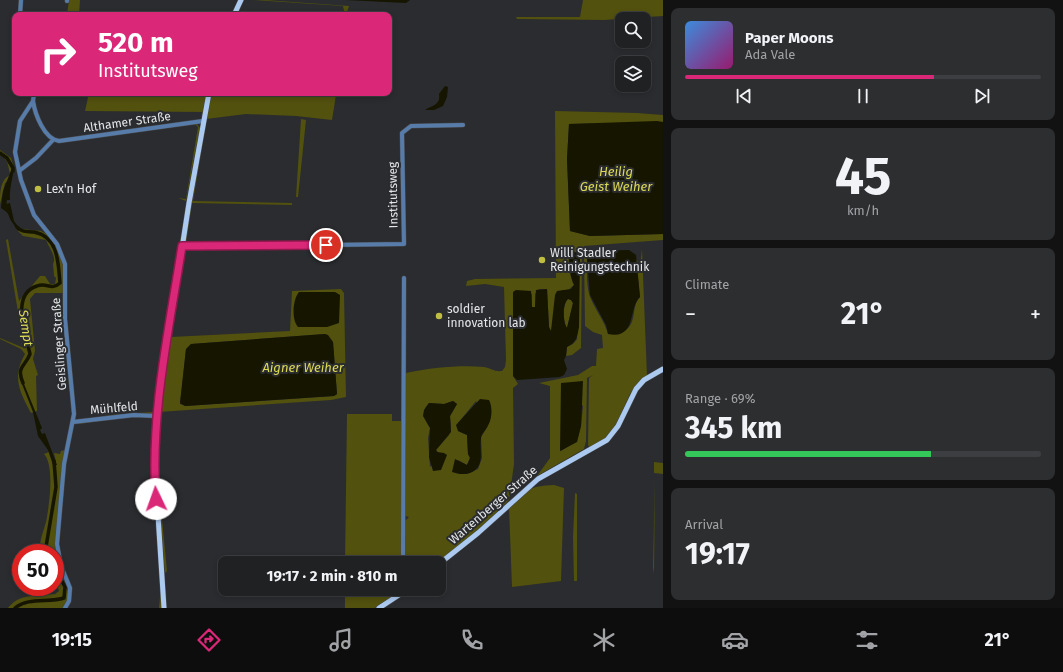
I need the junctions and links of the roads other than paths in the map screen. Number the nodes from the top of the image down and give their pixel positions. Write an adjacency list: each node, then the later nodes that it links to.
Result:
1 (21, 0): 3 (street)
2 (242, 0): 4 (main road)
3 (20, 12)
4 (236, 12)
5 (34, 96): 7 (street, Geislinger Straße)
6 (208, 96): 8 (main road)
7 (33, 101): 10 (street); 11 (street, Geislinger Straße)
8 (203, 121): 10 (street, Althamer Straße); 12 (main road)
9 (463, 126): 12 (street, Institutsweg)
10 (53, 140): 11 (street)
11 (19, 171): 16 (street, Geislinger Straße)
12 (182, 246): 15 (main road)
13 (404, 278): 17 (street)
14 (663, 369): 18 (main road, Wartenberger Straße)
15 (156, 416): 16 (street, Mühlfeld); 21 (main road)
16 (73, 422): 20 (street, Geislinger Straße)
17 (403, 556)
18 (446, 558)
19 (396, 596): 22 (main road)
20 (65, 608)
21 (164, 608)
22 (379, 608)

